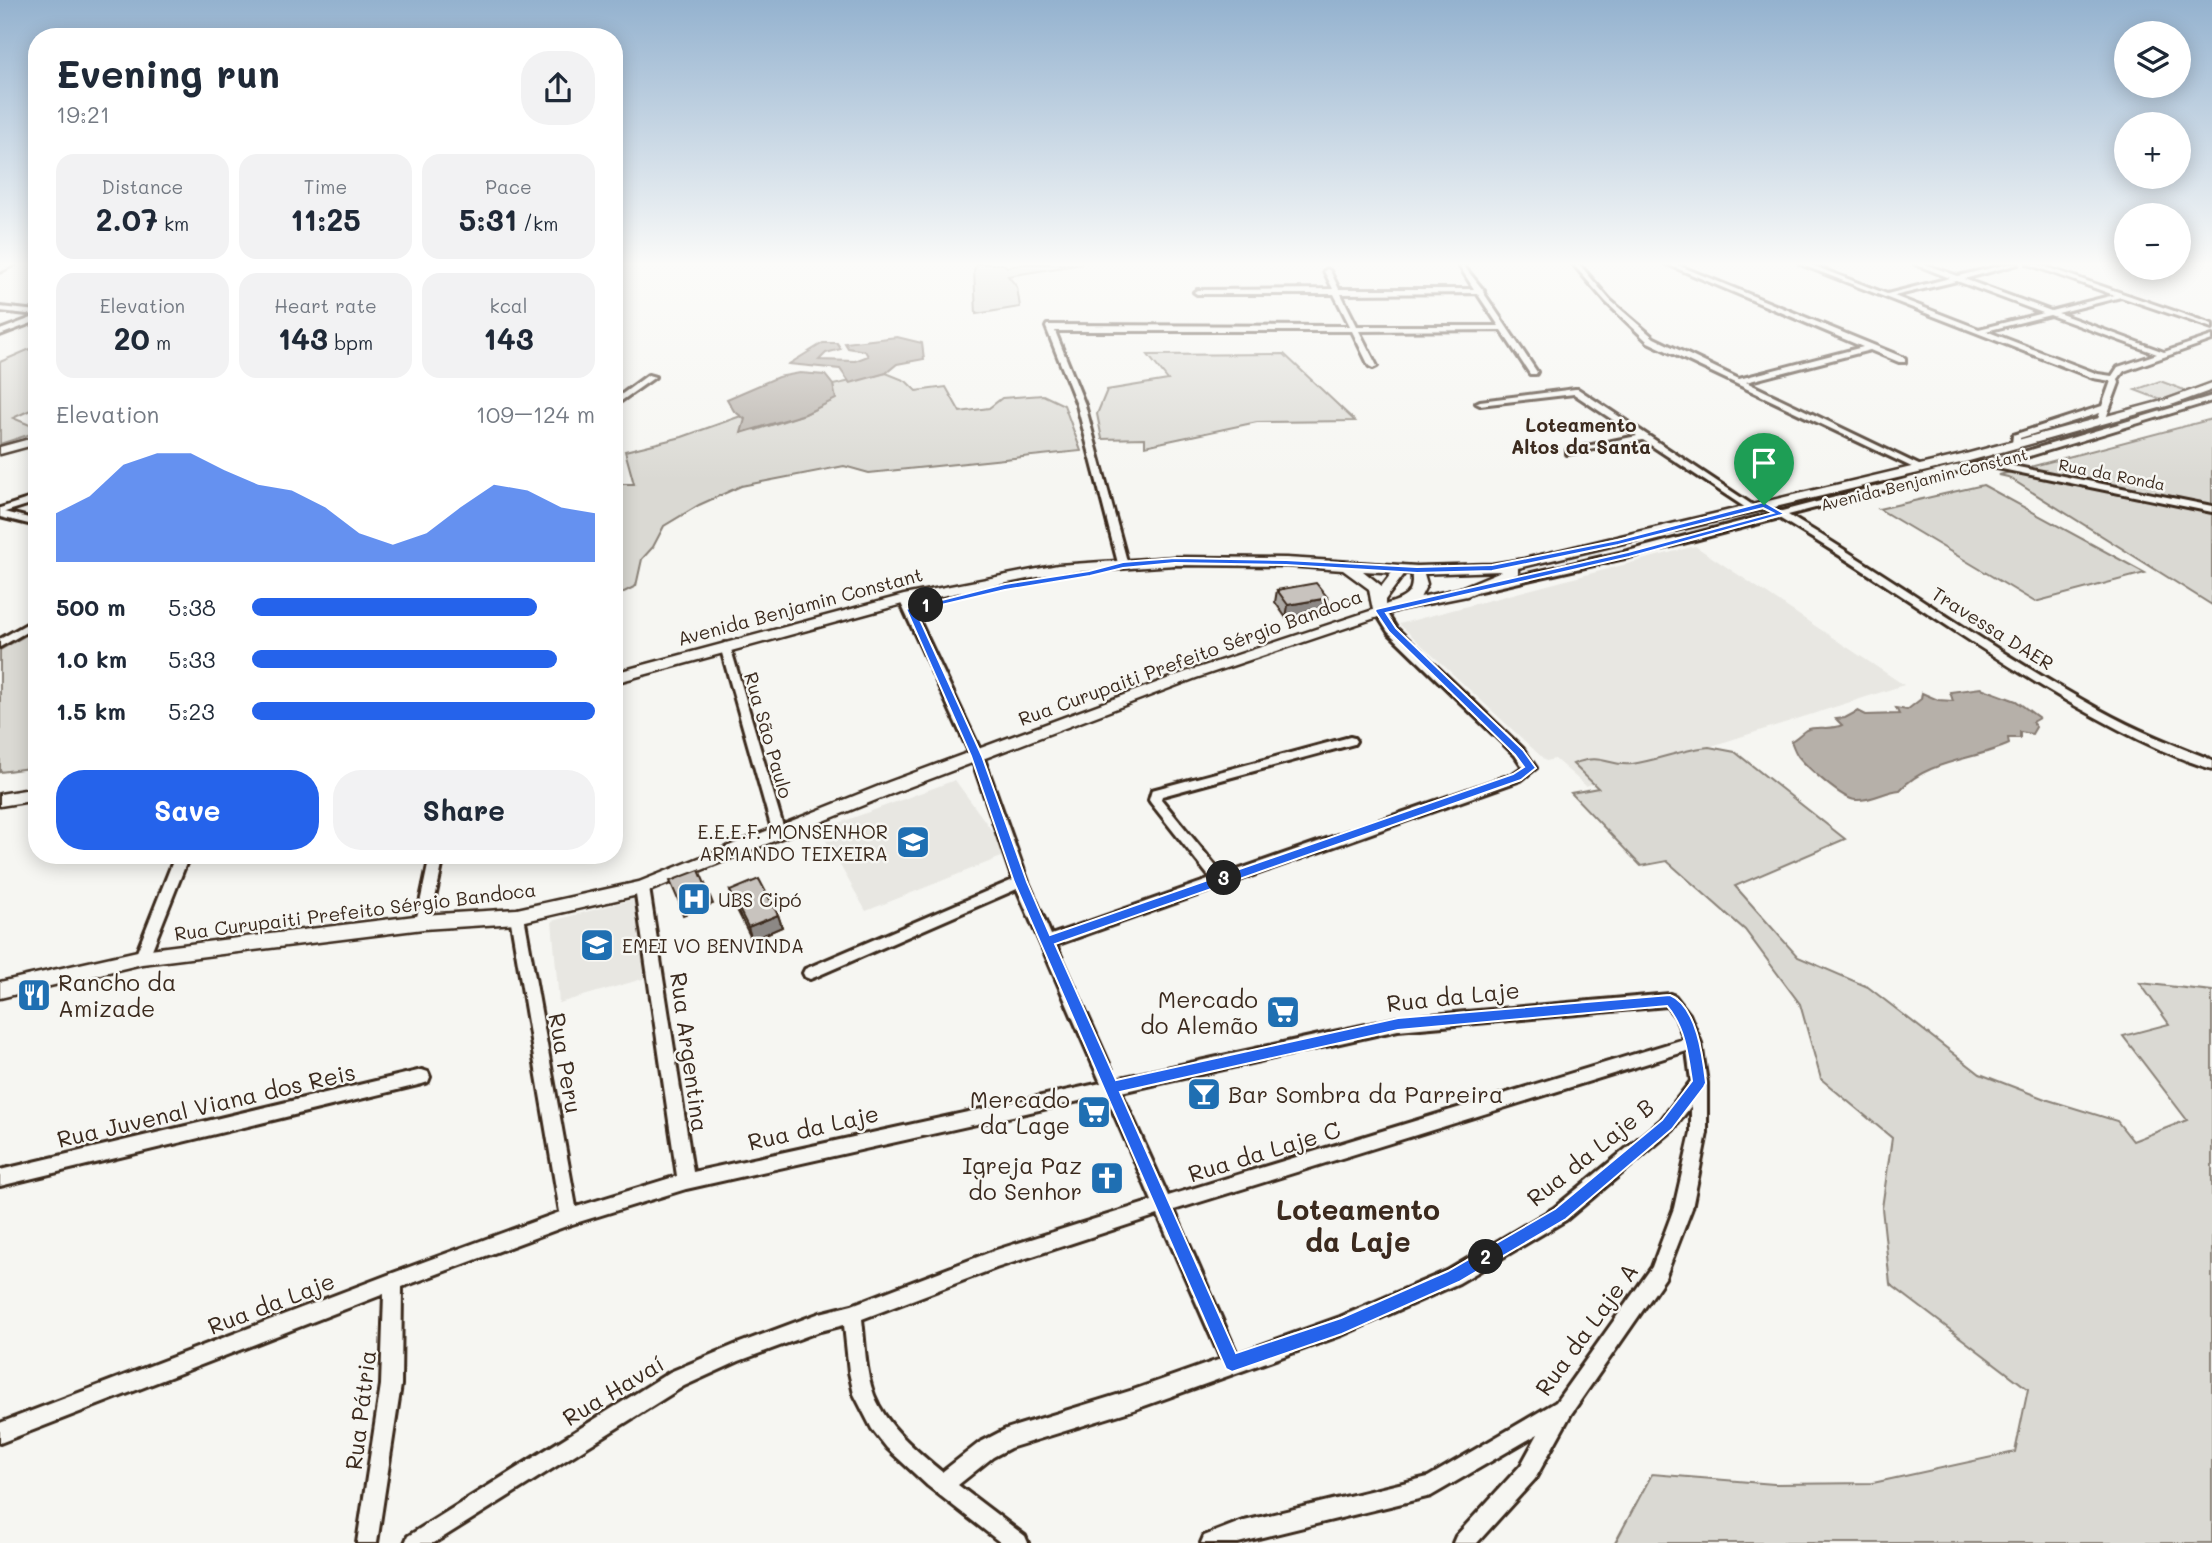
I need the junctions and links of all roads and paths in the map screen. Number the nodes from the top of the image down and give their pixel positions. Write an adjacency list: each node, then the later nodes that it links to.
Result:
1 (1053, 336): 36 (street)
2 (1358, 336): 12 (street)
3 (1509, 336): 13 (street)
4 (1647, 336): 16 (street)
5 (1845, 336): 9 (street)
6 (1991, 336): 15 (street)
7 (2114, 336): 10 (street)
8 (2212, 338): 10 (street)
9 (1871, 347): 11 (street); 16 (street)
10 (2163, 354): 15 (street)
11 (1902, 360)
12 (1373, 366)
13 (1533, 372)
14 (651, 377): 18 (street)
15 (2114, 379): 21 (street)
16 (1740, 382): 28 (street)
17 (2212, 386): 21 (main road, Avenida Benjamin Constant)
18 (623, 397)
19 (2212, 398): 27 (street, Avenida Benjamin Constant)
20 (1480, 402): 22 (street, Travessa DAER)
21 (2104, 413): 26 (main road, Avenida Benjamin Constant)
22 (1644, 437): 25 (street); 30 (street, Travessa DAER)
23 (28, 443): 24 (street)
24 (0, 452)
25 (1570, 452)
26 (1965, 458): 27 (street, Rua da Ronda); 28 (main road, Avenida Benjamin Constant)
27 (1990, 465): 31 (street, Rua da Ronda); 33 (street, Avenida Benjamin Constant)
28 (1921, 468): 30 (main road, Avenida Benjamin Constant)
29 (28, 502): 32 (street)
30 (1758, 506): 33 (street, Travessa DAER); 35 (main road, Avenida Benjamin Constant)
31 (2212, 509)
32 (0, 513): 34 (street)
33 (1780, 514): 41 (street, Avenida Benjamin Constant); 52 (street, Travessa DAER)
34 (28, 521)
35 (1524, 563): 40 (main road, Avenida Benjamin Constant); 41 (main road)
36 (1123, 565): 37 (main road, Avenida Benjamin Constant); 42 (main road, Avenida Benjamin Constant)
37 (1346, 566): 38 (main road, Avenida Benjamin Constant); 43 (main road)
38 (1402, 569): 39 (main road, Avenida Benjamin Constant); 43 (street)
39 (1417, 570): 40 (main road, Avenida Benjamin Constant); 44 (street)
40 (1449, 570): 41 (main road)
41 (1470, 590): 44 (main road)
42 (907, 604): 47 (main road, Avenida Benjamin Constant); 51 (street)
43 (1379, 606): 44 (street, Rua Curupaiti Prefeito Sérgio Bandoca); 51 (street, Rua Curupaiti Prefeito Sérgio Bandoca); 60 (street)
44 (1397, 606)
45 (28, 627): 46 (street)
46 (0, 644)
47 (727, 651): 48 (main road, Avenida Benjamin Constant); 49 (main road, Avenida Benjamin Constant); 57 (street, Rua São Paulo)
48 (623, 676)
49 (623, 684)
50 (1350, 741): 60 (street)
51 (977, 756): 57 (street, Rua Curupaiti Prefeito Sérgio Bandoca); 61 (street)
52 (2212, 765)
53 (28, 784): 54 (main road)
54 (0, 788)
55 (28, 795): 56 (main road)
56 (0, 800)
57 (779, 833): 62 (street, Rua Curupaiti Prefeito Sérgio Bandoca)
58 (179, 864): 66 (street)
59 (436, 864): 64 (street)
60 (1219, 880): 65 (street)
61 (1021, 882): 65 (street); 67 (street)
62 (642, 888): 63 (street, Rua Curupaiti Prefeito Sérgio Bandoca); 75 (street, Rua Argentina)
63 (517, 916): 64 (street, Rua Curupaiti Prefeito Sérgio Bandoca); 77 (street, Rua Peru)
64 (423, 922): 66 (street, Rua Curupaiti Prefeito Sérgio Bandoca)
65 (1047, 942): 73 (street)
66 (142, 957): 68 (street, Rua Curupaiti Prefeito Sérgio Bandoca)
67 (810, 973)
68 (0, 990)
69 (1670, 1000): 70 (street, Rua da Laje A); 73 (street, Rua da Laje)
70 (1693, 1043): 72 (street, Rua da Laje A); 76 (street, Rua da Laje C)
71 (422, 1077): 74 (street, Rua Juvenal Viana dos Reis)
72 (1699, 1083): 80 (street, Rua da Laje B); 81 (street, Rua da Laje A)
73 (1112, 1087): 75 (street, Rua da Laje); 76 (street)
74 (0, 1178)
75 (686, 1181): 77 (street, Rua da Laje)
76 (1162, 1206): 79 (street, Rua da Laje C); 80 (street)
77 (569, 1217): 78 (street, Rua da Laje)
78 (393, 1282): 82 (street, Rua da Laje); 84 (street, Rua Pátria)
79 (852, 1314): 83 (street); 85 (street, Rua Havaí)
80 (1232, 1363): 83 (street, Rua da Laje B)
81 (1563, 1409): 87 (street, Rua da Laje A); 88 (street)
82 (0, 1433)
83 (943, 1485): 86 (street)
84 (367, 1543)
85 (415, 1543)
86 (1018, 1543)
87 (1211, 1543)
88 (1463, 1543)

